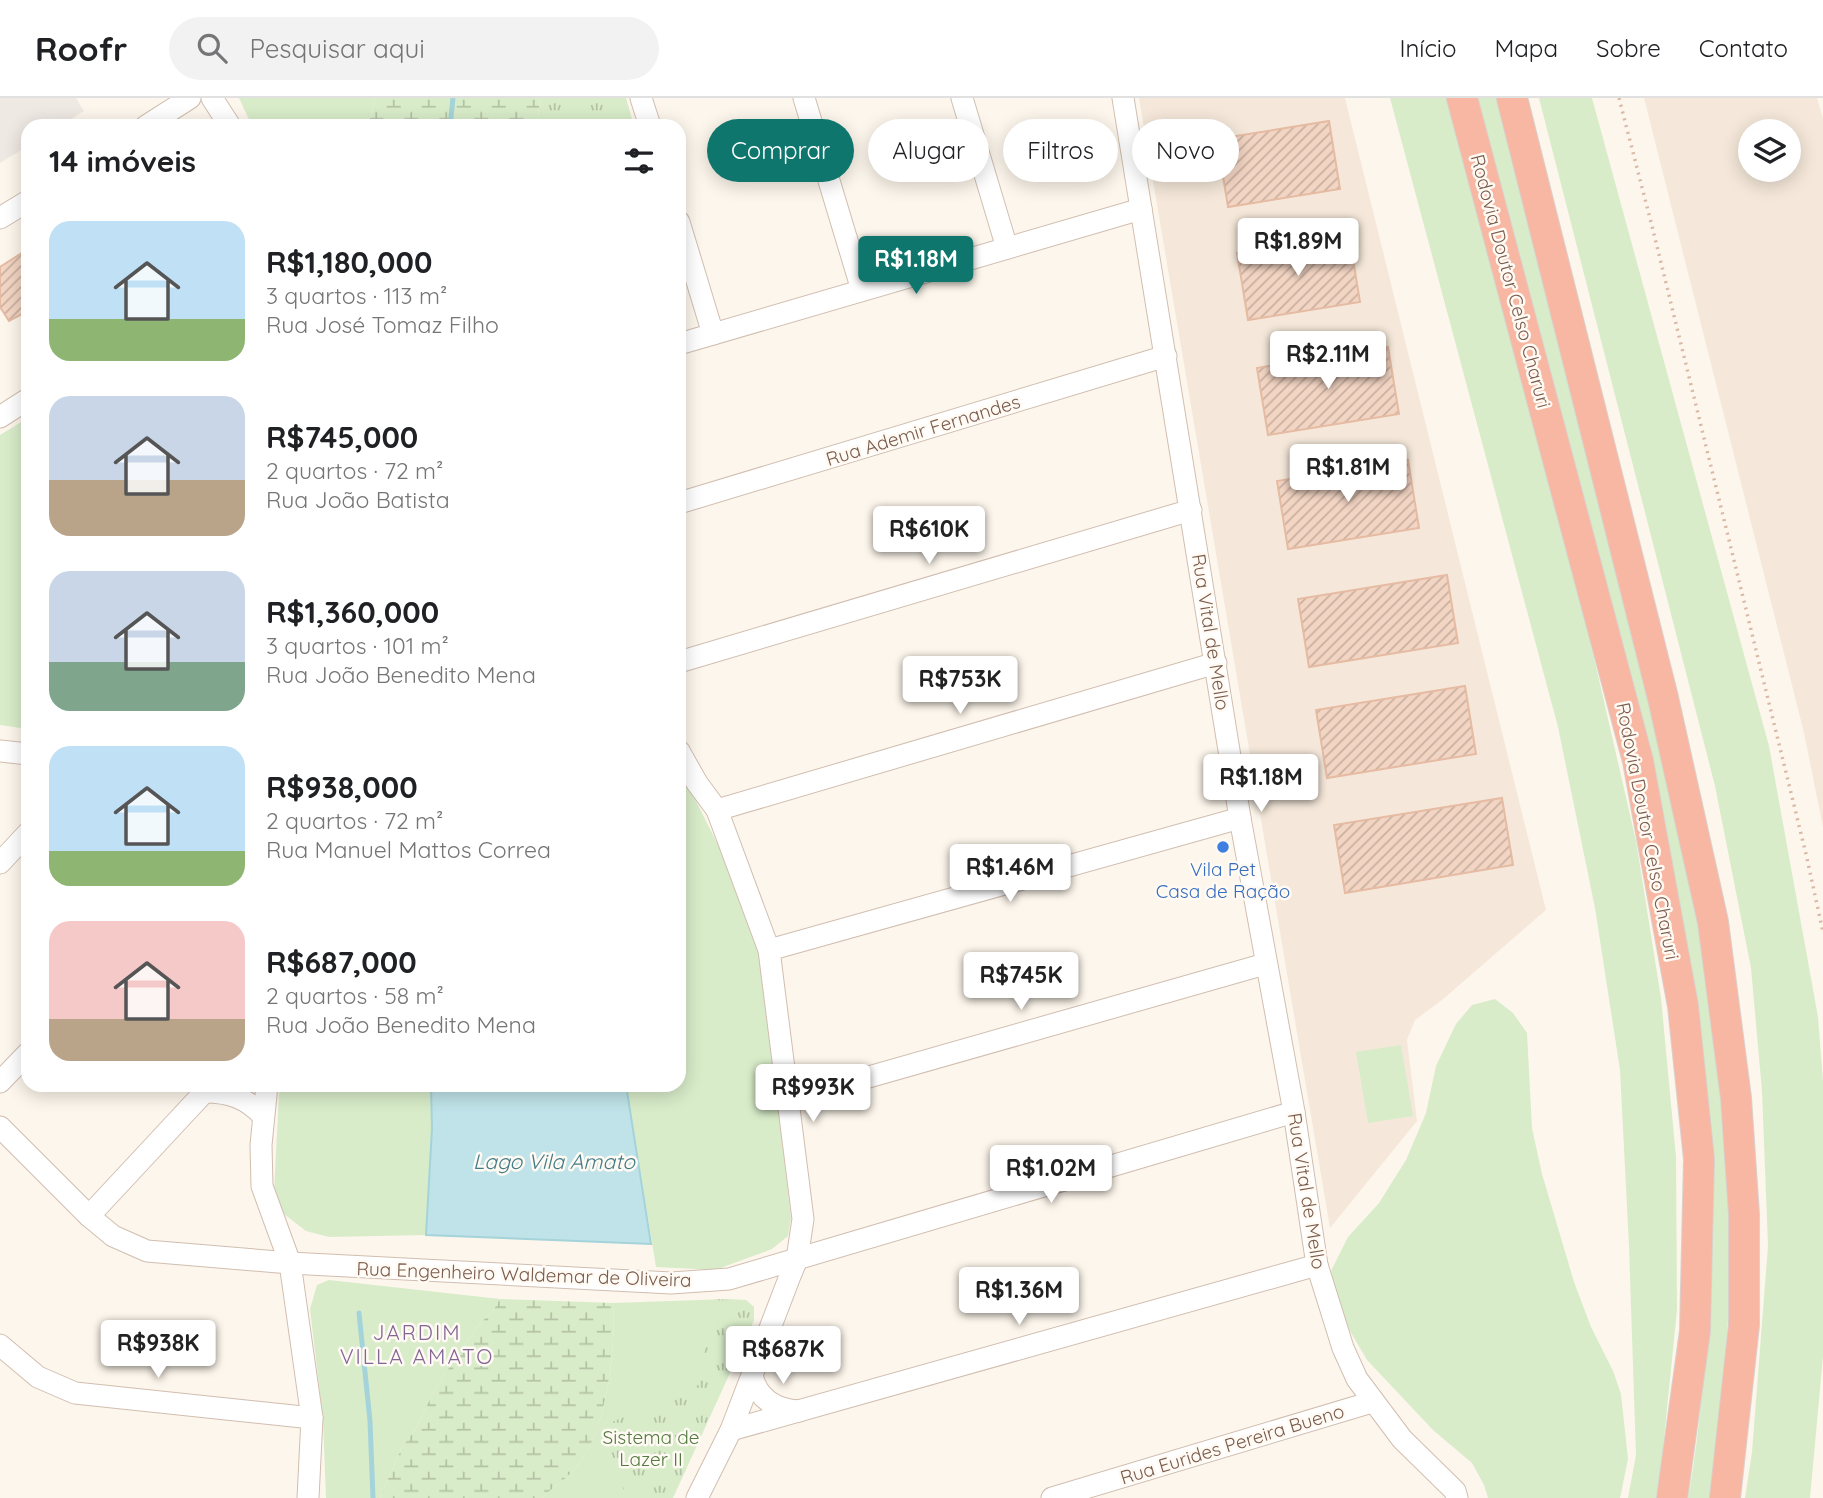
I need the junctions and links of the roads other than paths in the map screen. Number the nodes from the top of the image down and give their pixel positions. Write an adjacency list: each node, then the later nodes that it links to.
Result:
1 (190, 98): 9 (street)
2 (212, 98): 10 (street)
3 (641, 98): 11 (street)
4 (804, 98): 17 (street)
5 (962, 98): 16 (street)
6 (1123, 98): 13 (street, Rua Vital de Mello)
7 (1462, 98): 61 (highway, Rodovia Doutor Celso Charuri)
8 (1512, 98): 62 (highway, Rodovia Doutor Celso Charuri)
9 (157, 119)
10 (226, 119)
11 (648, 119)
12 (21, 205): 14 (street)
13 (1141, 209): 16 (street); 20 (street, Rua Vital de Mello)
14 (0, 218)
15 (686, 245): 18 (street)
16 (1007, 248): 17 (street)
17 (862, 290): 18 (street)
18 (713, 334): 19 (street)
19 (686, 342)
20 (1166, 356): 23 (street, Rua Ademir Fernandes); 24 (street, Rua Vital de Mello)
21 (21, 404): 22 (street)
22 (0, 417)
23 (686, 501)
24 (1191, 510): 25 (street); 26 (street, Rua Vital de Mello)
25 (686, 660)
26 (1216, 663): 30 (street); 31 (street, Rua Vital de Mello)
27 (0, 751): 28 (street)
28 (21, 753)
29 (686, 763): 30 (street)
30 (717, 810): 34 (street)
31 (1240, 818): 34 (street); 35 (street, Rua Vital de Mello)
32 (21, 840): 33 (street)
33 (0, 863)
34 (769, 950): 41 (street)
35 (1265, 964): 41 (street); 42 (street, Rua Vital de Mello)
36 (21, 1060): 37 (street)
37 (0, 1082)
38 (204, 1092): 45 (street)
39 (225, 1092): 43 (street)
40 (266, 1092): 43 (street)
41 (789, 1100): 46 (street)
42 (1294, 1112): 46 (street, Rua Engenheiro Waldemar de Oliveira); 49 (street, Rua Vital de Mello)
43 (263, 1116): 47 (street)
44 (0, 1127): 45 (street, Rua Engenheiro Waldemar de Oliveira)
45 (89, 1216): 47 (street, Rua Engenheiro Waldemar de Oliveira)
46 (797, 1258): 48 (street, Rua Engenheiro Waldemar de Oliveira); 52 (street)
47 (290, 1263): 48 (street, Rua Engenheiro Waldemar de Oliveira); 50 (street)
48 (325, 1265): 50 (street)
49 (1317, 1265): 53 (street, Rua Vital de Mello); 54 (street)
50 (296, 1305): 55 (street)
51 (0, 1345): 55 (street)
52 (752, 1376): 54 (street); 56 (street)
53 (1372, 1402): 59 (street, Rua Eurides Pereira Bueno); 60 (street, Rua Vital de Mello)
54 (801, 1411): 56 (street)
55 (312, 1418): 57 (street)
56 (731, 1430): 58 (street)
57 (308, 1498)
58 (697, 1498)
59 (1052, 1498)
60 (1457, 1498)
61 (1672, 1498)
62 (1725, 1498)

